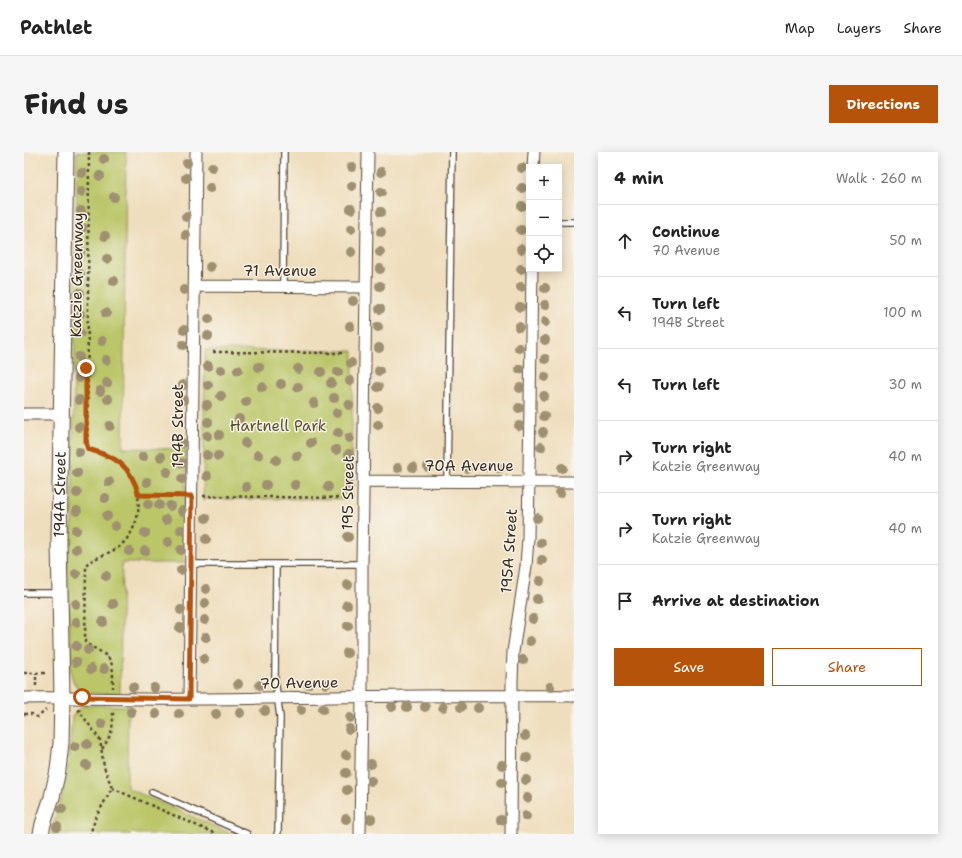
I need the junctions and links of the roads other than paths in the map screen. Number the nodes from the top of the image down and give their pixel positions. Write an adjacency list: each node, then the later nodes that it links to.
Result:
1 (66, 152): 15 (street, 194A Street)
2 (196, 152): 11 (street, 194B Street)
3 (284, 152): 12 (lane)
4 (368, 152): 13 (street, 195 Street)
5 (452, 152): 17 (lane)
6 (534, 152): 7 (street)
7 (534, 164)
8 (562, 222): 9 (lane)
9 (574, 222)
10 (532, 272): 18 (street, 195A Street)
11 (194, 286): 12 (street, 71 Avenue); 20 (street, 194B Street)
12 (283, 286): 13 (street, 71 Avenue)
13 (366, 287): 16 (street, 195 Street)
14 (24, 414): 15 (street)
15 (61, 414): 24 (street, 194A Street)
16 (363, 481): 17 (street, 70A Avenue); 22 (street, 195 Street)
17 (447, 481): 18 (street, 70A Avenue)
18 (528, 482): 19 (street, 70A Avenue); 25 (street, 195A Street)
19 (574, 482)
20 (191, 564): 21 (lane); 31 (street, 194B Street)
21 (276, 564): 22 (lane); 30 (lane)
22 (362, 564): 28 (street, 195 Street)
23 (24, 593): 24 (lane)
24 (60, 593): 27 (street, 194A Street)
25 (512, 695): 26 (street, 70 Avenue); 28 (street, 70 Avenue); 37 (street, 195A Street)
26 (574, 696)
27 (62, 697): 29 (street, 70 Avenue); 31 (street, 70 Avenue); 33 (street, 194A Street)
28 (362, 697): 30 (street, 70 Avenue); 36 (street, 195 Street)
29 (24, 698)
30 (278, 698): 31 (street, 70 Avenue); 35 (lane)
31 (189, 699)
32 (152, 792): 34 (lane)
33 (41, 834)
34 (247, 834)
35 (277, 834)
36 (360, 834)
37 (511, 834)

